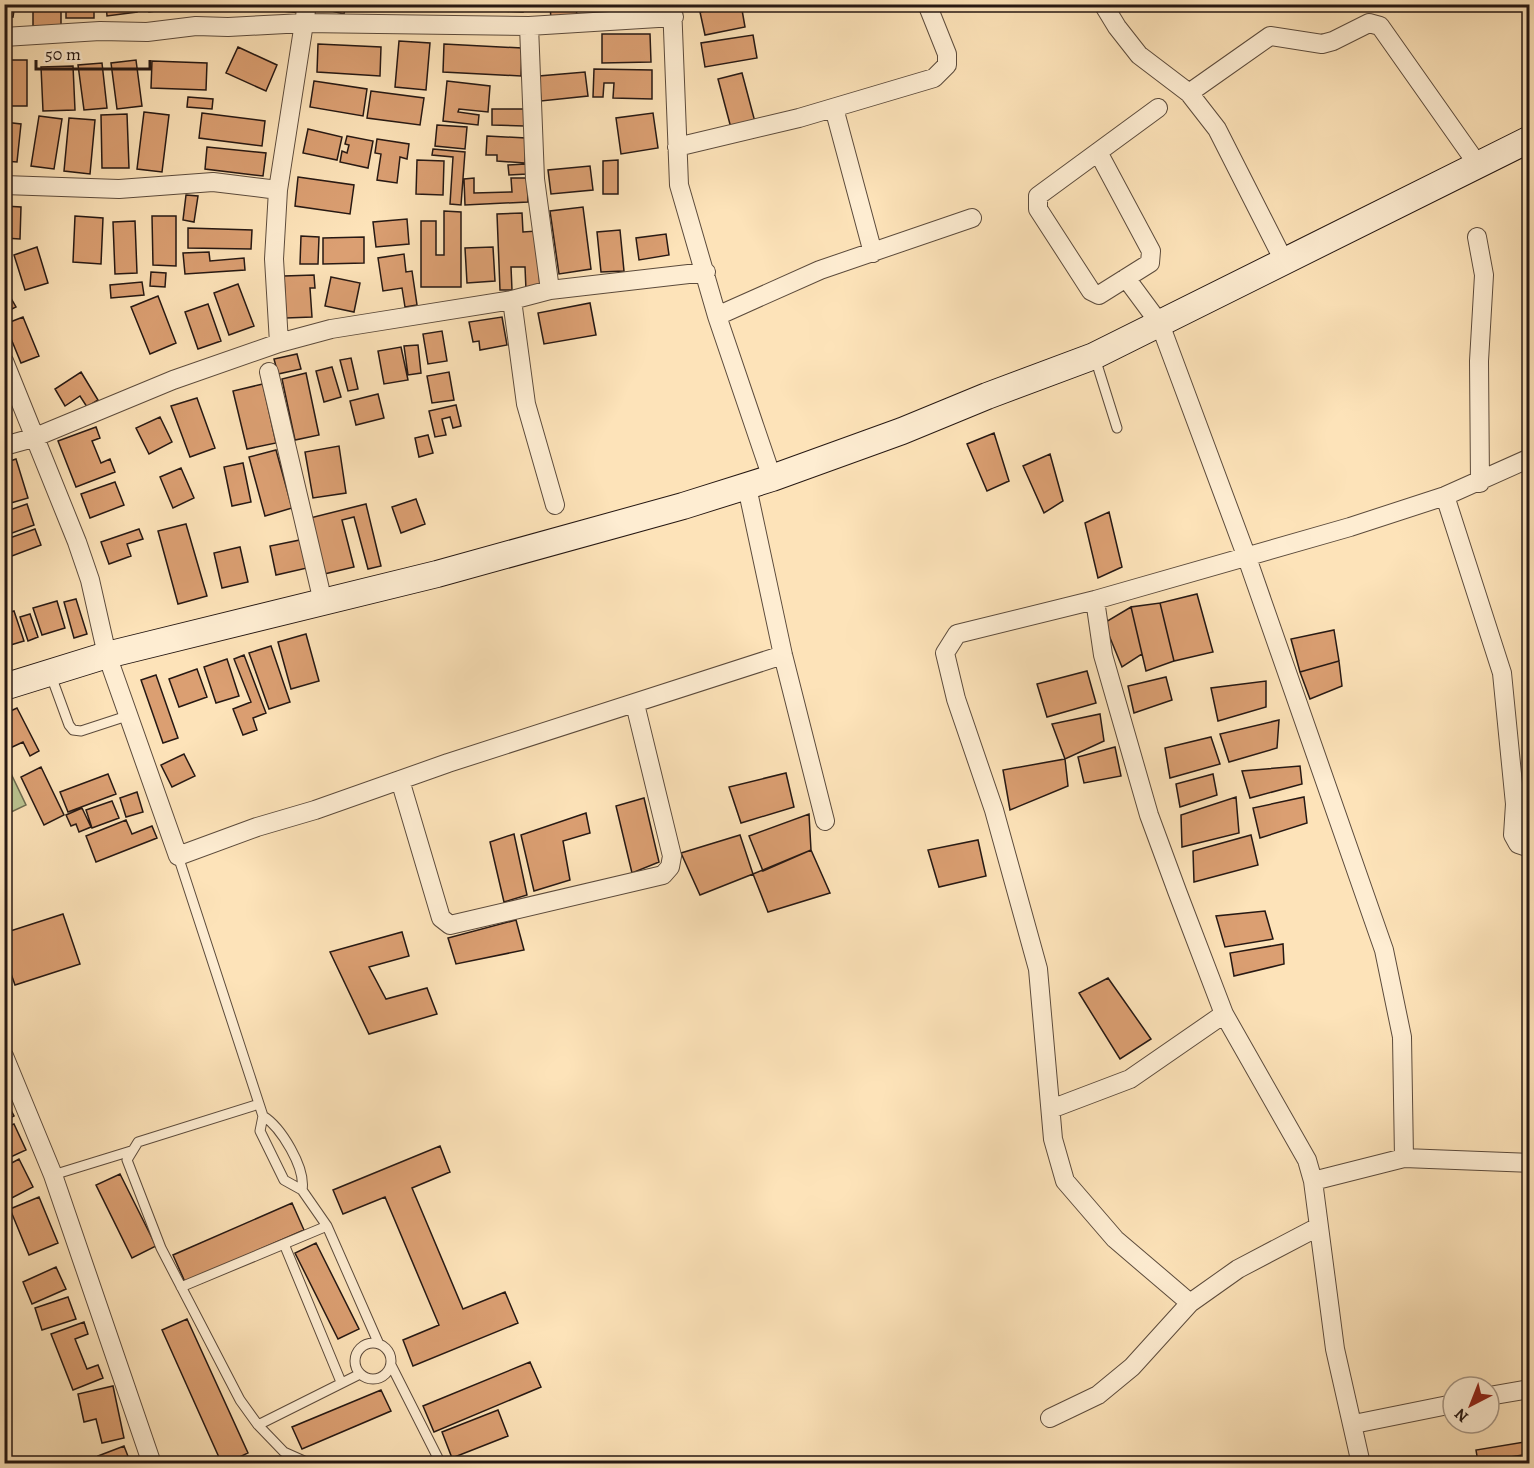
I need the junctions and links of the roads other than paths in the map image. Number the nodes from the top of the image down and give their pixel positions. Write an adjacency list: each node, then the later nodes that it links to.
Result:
1 (927, 4): 8 (street)
2 (1103, 4): 7 (street)
3 (673, 11): 5 (street); 11 (street)
4 (305, 14): 5 (street); 6 (street); 15 (street)
5 (529, 26): 22 (street)
6 (4, 36)
7 (1189, 93): 13 (street); 19 (street)
8 (834, 108): 11 (street); 18 (street)
9 (1158, 108): 12 (street)
10 (1530, 140): 13 (main road)
11 (677, 147): 20 (street)
12 (1098, 152): 21 (street); 21 (street)
13 (1478, 165): 19 (main road)
14 (4, 185): 15 (street)
15 (278, 190): 26 (street)
16 (972, 218): 18 (street)
17 (1477, 237): 35 (street)
18 (873, 252): 24 (street)
19 (1284, 261): 25 (main road)
20 (706, 272): 22 (street); 24 (street)
21 (1126, 278): 25 (street)
22 (550, 290): 23 (street)
23 (512, 300): 26 (street); 38 (street)
24 (717, 316): 34 (street)
25 (1160, 324): 27 (main road); 39 (street)
26 (279, 343): 31 (street)
27 (1094, 356): 30 (lane); 34 (main road)
28 (4, 361): 31 (street)
29 (269, 372): 41 (street)
30 (1117, 428)
31 (33, 438): 32 (street); 42 (street)
32 (4, 446)
33 (1530, 458): 35 (street)
34 (772, 478): 36 (main road)
35 (1480, 483): 37 (street)
36 (747, 487): 41 (main road); 43 (street)
37 (1445, 496): 39 (street); 50 (street)
38 (555, 505)
39 (1246, 555): 40 (street); 58 (street)
40 (1095, 600): 52 (street); 55 (street)
41 (322, 602): 42 (main road)
42 (107, 655): 44 (main road); 47 (street)
43 (783, 656): 46 (street); 49 (street)
44 (50, 673): 45 (main road); 47 (lane)
45 (4, 687)
46 (635, 704): 48 (street); 48 (street)
47 (130, 715): 51 (street)
48 (400, 780): 51 (street)
49 (825, 822)
50 (1530, 848)
51 (178, 856): 54 (lane)
52 (1224, 1014): 55 (street); 61 (street)
53 (4, 1056): 60 (street)
54 (259, 1104): 56 (lane); 57 (lane)
55 (1051, 1110): 67 (street)
56 (262, 1116): 62 (lane); 62 (lane)
57 (130, 1151): 60 (lane); 66 (lane)
58 (1404, 1158): 59 (street); 61 (street)
59 (1530, 1163)
60 (53, 1175): 78 (street)
61 (1313, 1181): 64 (street)
62 (302, 1190): 63 (lane)
63 (327, 1226): 65 (lane); 68 (lane)
64 (1318, 1227): 67 (street); 77 (street)
65 (284, 1244): 66 (lane); 71 (lane)
66 (181, 1287): 76 (lane)
67 (1190, 1303): 75 (street)
68 (378, 1342): 69 (lane); 70 (lane)
69 (391, 1365): 70 (lane); 80 (lane)
70 (360, 1374): 71 (lane)
71 (341, 1382): 76 (lane)
72 (1530, 1389): 73 (street)
73 (1501, 1394)
74 (1441, 1407): 77 (street)
75 (1050, 1418)
76 (258, 1425): 79 (lane)
77 (1354, 1425): 81 (street)
78 (152, 1464)
79 (311, 1464)
80 (441, 1464)
81 (1361, 1464)

